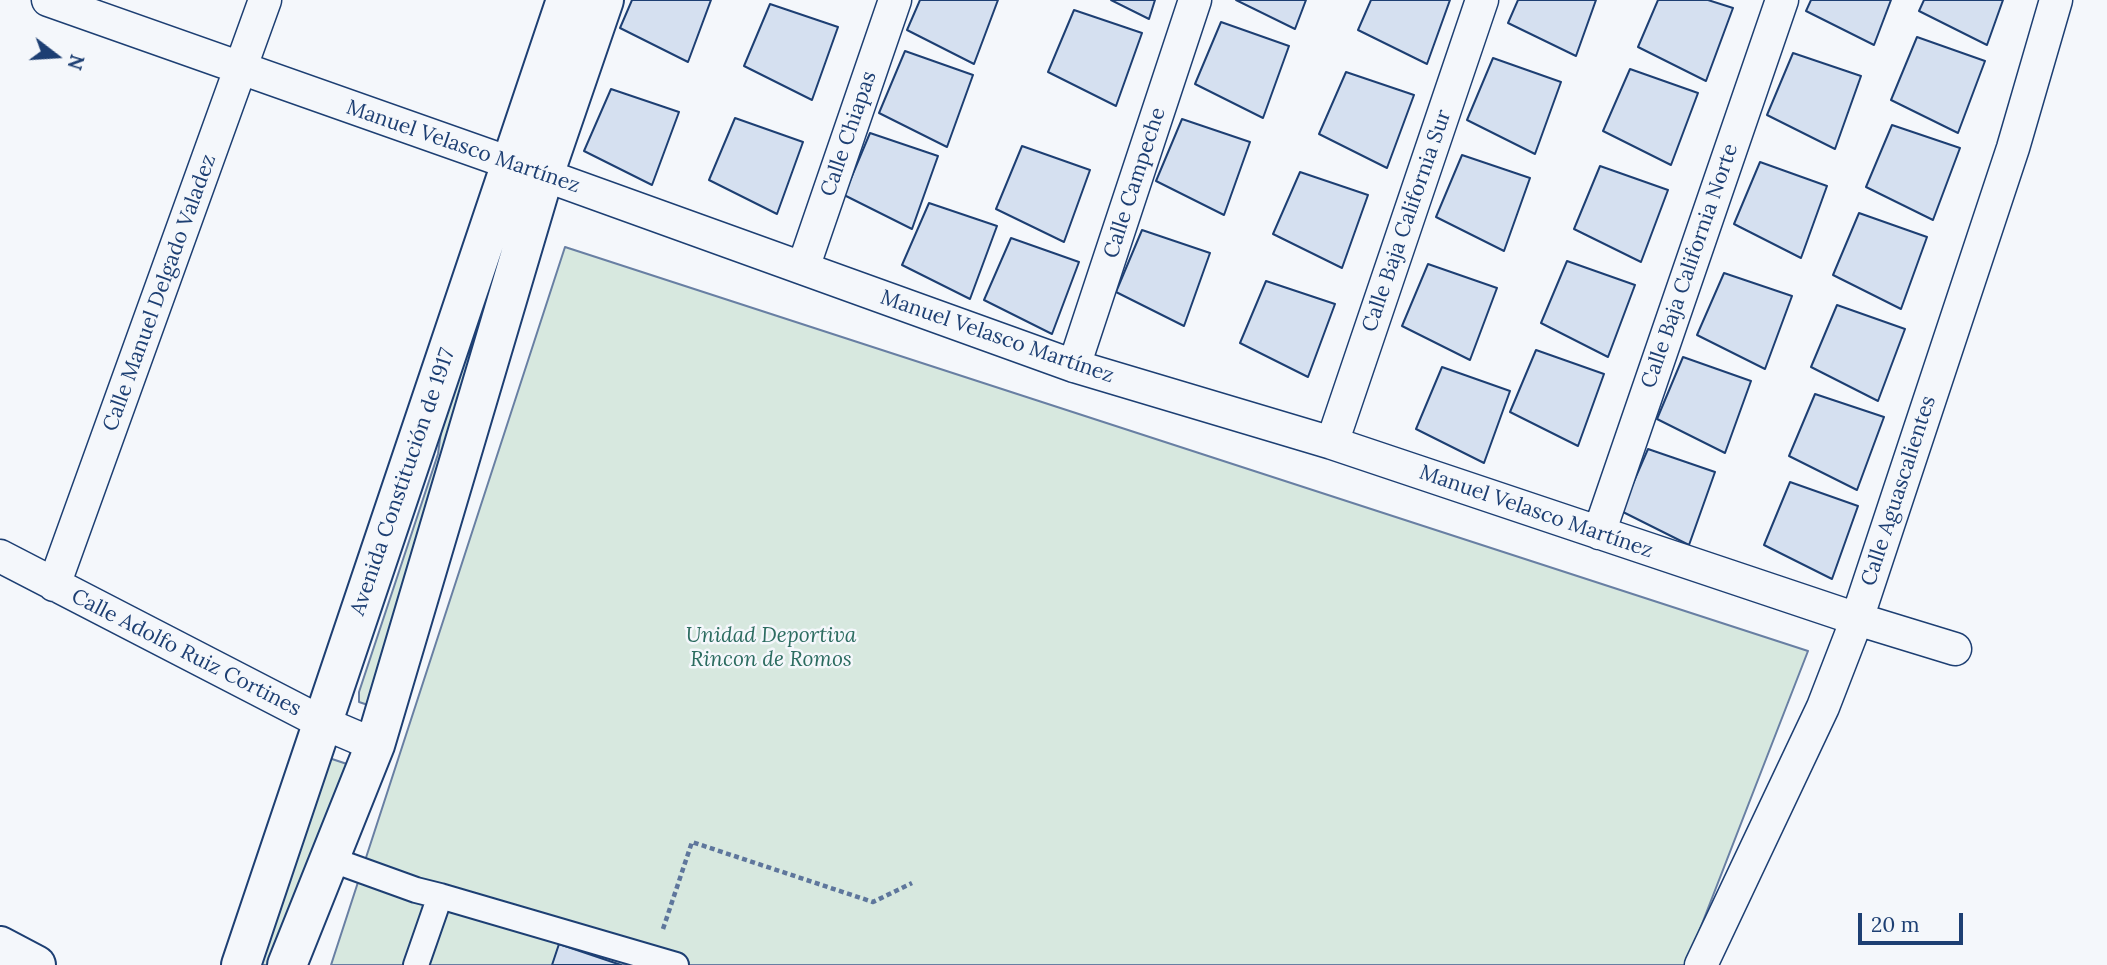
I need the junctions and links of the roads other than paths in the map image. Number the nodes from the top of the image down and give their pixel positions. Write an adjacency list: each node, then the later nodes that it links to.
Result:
1 (48, 0): 10 (street, Manuel Velasco Martínez)
2 (265, 0): 10 (street, Calle Manuel Delgado Valadez)
3 (566, 0): 11 (street, Avenida Constitución de 1917)
4 (604, 0): 11 (street, Avenida Constitución de 1917)
5 (895, 0): 12 (street, Calle Chiapas)
6 (1195, 0): 13 (street, Calle Campeche)
7 (1482, 0): 15 (street, Calle Baja California Sur)
8 (1782, 0): 16 (street, Calle Baja California Norte)
9 (2056, 0): 19 (street, Calle Aguascalientes)
10 (241, 69): 11 (street, Manuel Velasco Martínez); 18 (street, Calle Manuel Delgado Valadez)
11 (527, 169): 12 (street, Manuel Velasco Martínez); 14 (street, Avenida Constitución de 1917); 21 (street, Avenida Constitución de 1917)
12 (803, 268): 13 (street, Manuel Velasco Martínez)
13 (1074, 366): 15 (street, Manuel Velasco Martínez)
14 (429, 404): 21 (street); 22 (street, Avenida Constitución de 1917)
15 (1332, 443): 16 (street, Manuel Velasco Martínez)
16 (1599, 533): 19 (street, Manuel Velasco Martínez)
17 (0, 556): 18 (street, Calle Adolfo Ruiz Cortines)
18 (54, 585): 22 (street, Calle Adolfo Ruiz Cortines)
19 (1857, 619): 20 (street, Manuel Velasco Martínez); 32 (street, Calle Aguascalientes)
20 (1955, 649)
21 (386, 709): 23 (street, Avenida Constitución de 1917)
22 (321, 722): 23 (street, Calle Adolfo Ruiz Cortines); 29 (street, Avenida Constitución de 1917)
23 (375, 745): 24 (street, Avenida Constitución de 1917)
24 (330, 859): 25 (street); 30 (street, Avenida Constitución de 1917)
25 (440, 896): 27 (street); 31 (street)
26 (0, 946): 28 (street)
27 (671, 963)
28 (36, 965)
29 (241, 965)
30 (287, 965)
31 (416, 965)
32 (1701, 965)

